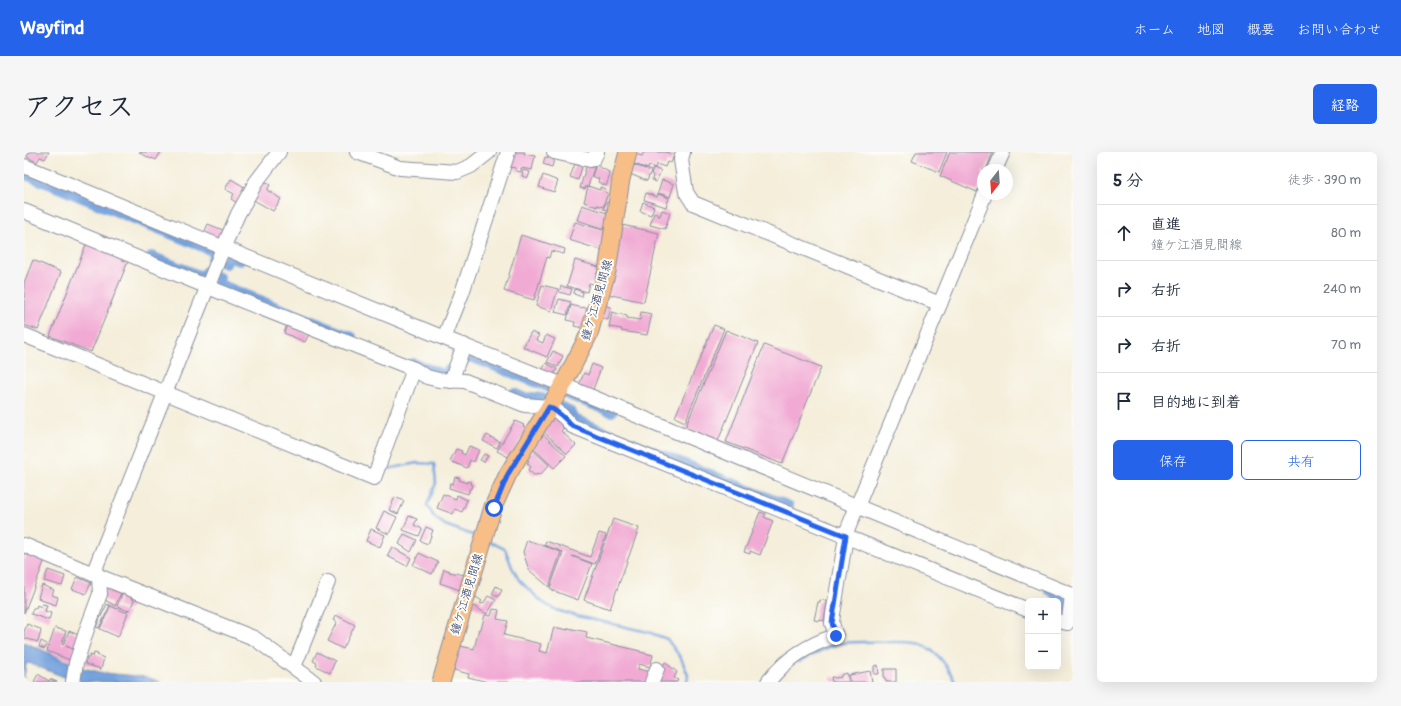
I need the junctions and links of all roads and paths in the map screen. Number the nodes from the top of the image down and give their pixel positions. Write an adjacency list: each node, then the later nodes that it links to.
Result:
1 (279, 152): 14 (street)
2 (358, 152): 3 (street)
3 (489, 152)
4 (508, 152): 18 (street)
5 (554, 152): 6 (street)
6 (597, 152)
7 (628, 152): 22 (main road, 鐘ケ江酒見間線)
8 (682, 152): 16 (street)
9 (1003, 152): 10 (street)
10 (998, 164)
11 (24, 166): 14 (street)
12 (983, 200): 16 (street)
13 (24, 211): 15 (street)
14 (223, 250): 15 (street); 18 (street)
15 (209, 285): 20 (street); 23 (street)
16 (940, 304): 25 (street)
17 (24, 334): 23 (street)
18 (444, 338): 19 (street)
19 (464, 345): 21 (street); 22 (street)
20 (414, 369): 21 (street); 23 (street)
21 (451, 381): 24 (street)
22 (561, 386): 24 (main road, 鐘ケ江酒見間線); 25 (street)
23 (165, 392): 28 (street)
24 (550, 406): 26 (street); 35 (main road, 鐘ケ江酒見間線)
25 (857, 508): 26 (street); 31 (street)
26 (847, 534): 30 (street); 36 (street)
27 (24, 545): 28 (street)
28 (96, 575): 32 (street); 33 (street)
29 (328, 582): 32 (street)
30 (1025, 609)
31 (1064, 620)
32 (294, 667): 34 (street)
33 (73, 682)
34 (314, 682)
35 (441, 682)
36 (768, 682)

